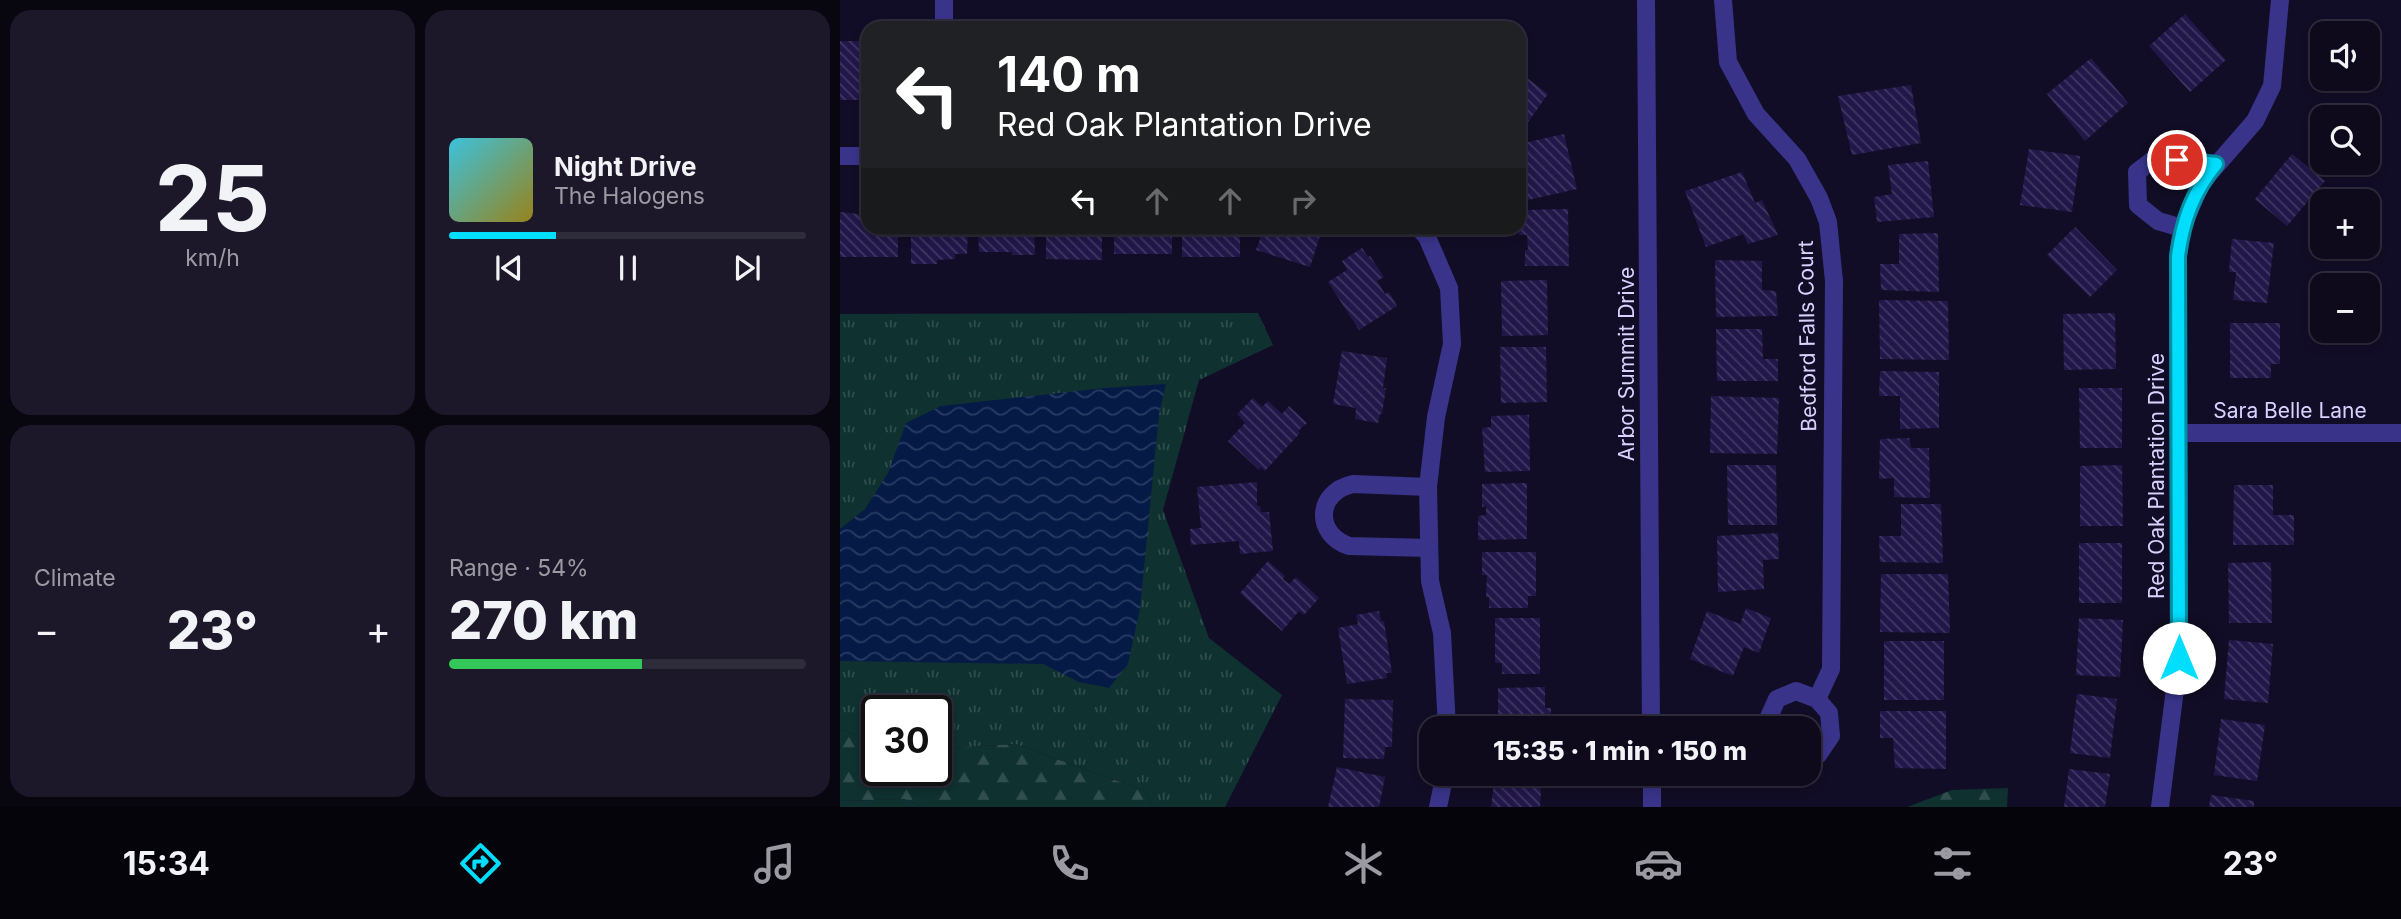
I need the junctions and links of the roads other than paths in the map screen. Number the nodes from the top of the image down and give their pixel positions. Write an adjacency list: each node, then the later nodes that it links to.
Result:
1 (944, 0): 5 (street)
2 (1646, 0): 17 (street, Arbor Summit Drive)
3 (1723, 0): 15 (street, Bedford Falls Court)
4 (2280, 0): 8 (street, Red Oak Plantation Drive)
5 (944, 21)
6 (840, 156): 7 (street)
7 (861, 156)
8 (2216, 164): 9 (street, Red Oak Plantation Drive); 9 (street)
9 (2182, 228): 11 (street, Red Oak Plantation Drive)
10 (1429, 235): 13 (street)
11 (2178, 433): 12 (street, Sara Belle Lane); 24 (street, Red Oak Plantation Drive)
12 (2401, 433)
13 (1428, 487): 14 (street); 14 (street)
14 (1429, 548): 16 (street)
15 (1817, 699): 18 (street); 19 (street)
16 (1446, 716)
17 (1651, 716)
18 (1769, 716)
19 (1821, 751)
20 (1442, 786): 22 (street)
21 (1651, 786): 23 (street)
22 (1438, 807)
23 (1652, 807)
24 (2160, 807)

